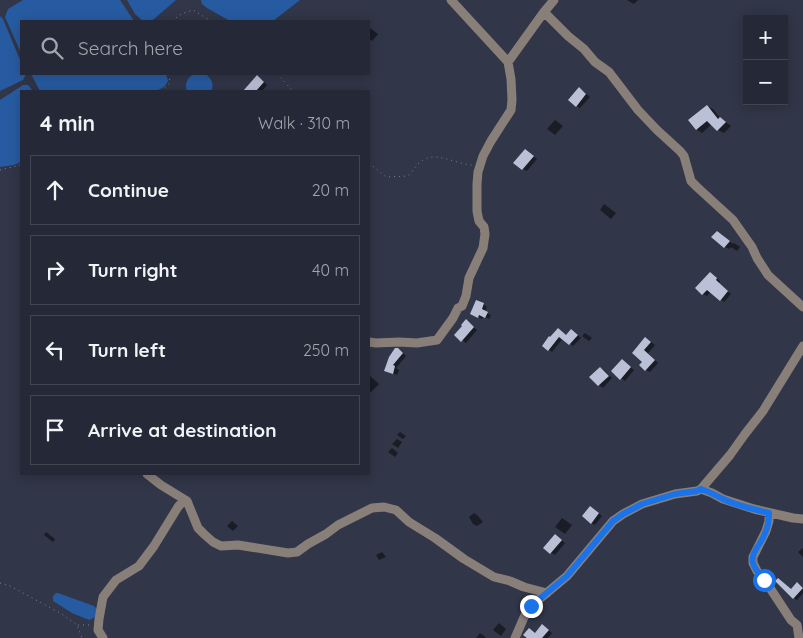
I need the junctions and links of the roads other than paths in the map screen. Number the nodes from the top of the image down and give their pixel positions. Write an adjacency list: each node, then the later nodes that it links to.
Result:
1 (451, 0): 4 (street)
2 (554, 0): 3 (street)
3 (544, 12): 4 (street); 5 (street)
4 (508, 62): 6 (street)
5 (803, 307)
6 (370, 342)
7 (803, 346): 9 (street)
8 (147, 475): 10 (street)
9 (701, 489): 11 (street); 13 (street)
10 (184, 500): 13 (street); 14 (street)
11 (769, 513): 12 (street); 16 (street)
12 (803, 519)
13 (547, 593): 15 (street)
14 (103, 638)
15 (515, 638)
16 (799, 638)

